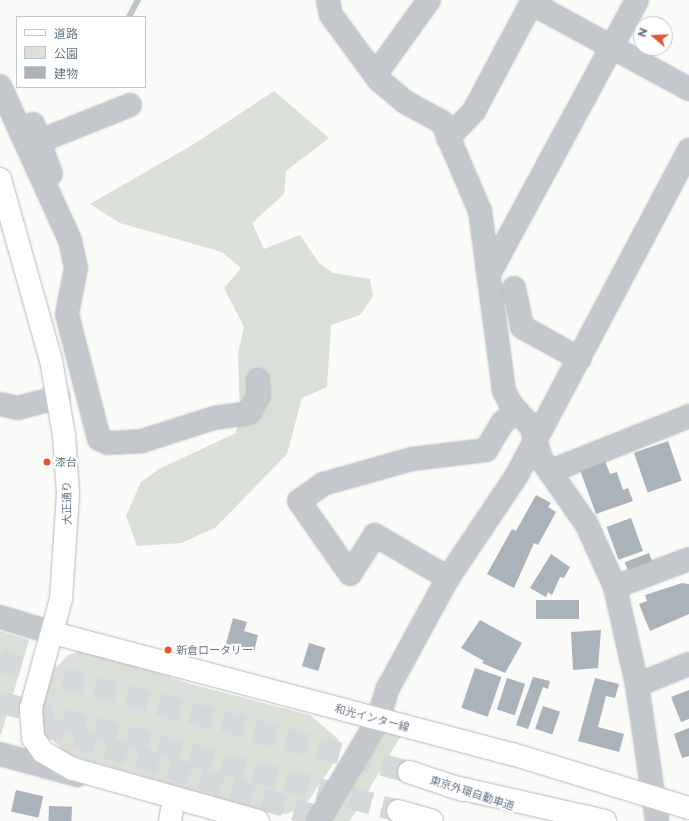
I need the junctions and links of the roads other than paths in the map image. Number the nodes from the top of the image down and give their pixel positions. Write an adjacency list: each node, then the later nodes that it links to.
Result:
1 (328, 0): 6 (street)
2 (429, 0): 6 (street)
3 (637, 0): 5 (street)
4 (532, 1): 5 (street); 10 (street)
5 (611, 46): 8 (street); 14 (street)
6 (375, 75): 10 (street)
7 (0, 86): 13 (street)
8 (689, 89)
9 (130, 104): 13 (street)
10 (448, 138): 14 (street)
11 (689, 150): 16 (street)
12 (0, 179): 18 (main road, 大正通り)
13 (61, 221): 17 (street)
14 (490, 272): 20 (street)
15 (514, 288): 16 (street)
16 (580, 358): 22 (street)
17 (258, 380)
18 (59, 397): 19 (street); 28 (main road, 大正通り)
19 (0, 404)
20 (517, 412): 22 (street); 25 (street)
21 (689, 416): 23 (street)
22 (536, 440): 23 (street); 25 (street)
23 (551, 471): 26 (street)
24 (689, 559): 26 (street)
25 (448, 578): 31 (street)
26 (615, 587): 30 (street)
27 (0, 618): 28 (street)
28 (53, 633): 31 (main road, 和光インター線); 34 (main road, 大正通り)
29 (689, 664): 30 (street)
30 (637, 685): 36 (street)
31 (378, 720): 36 (main road, 和光インター線); 42 (street)
32 (0, 754): 34 (street)
33 (409, 772): 35 (main road, 東京外環自動車道)
34 (112, 780): 37 (main road)
35 (450, 786): 44 (main road, 東京外環自動車道); 45 (main road)
36 (652, 796): 38 (main road, 和光インター線); 46 (street)
37 (174, 798): 40 (main road); 41 (main road)
38 (689, 808)
39 (398, 811): 43 (main road)
40 (170, 821)
41 (258, 821)
42 (318, 821)
43 (432, 821)
44 (557, 821)
45 (605, 821)
46 (656, 821)

